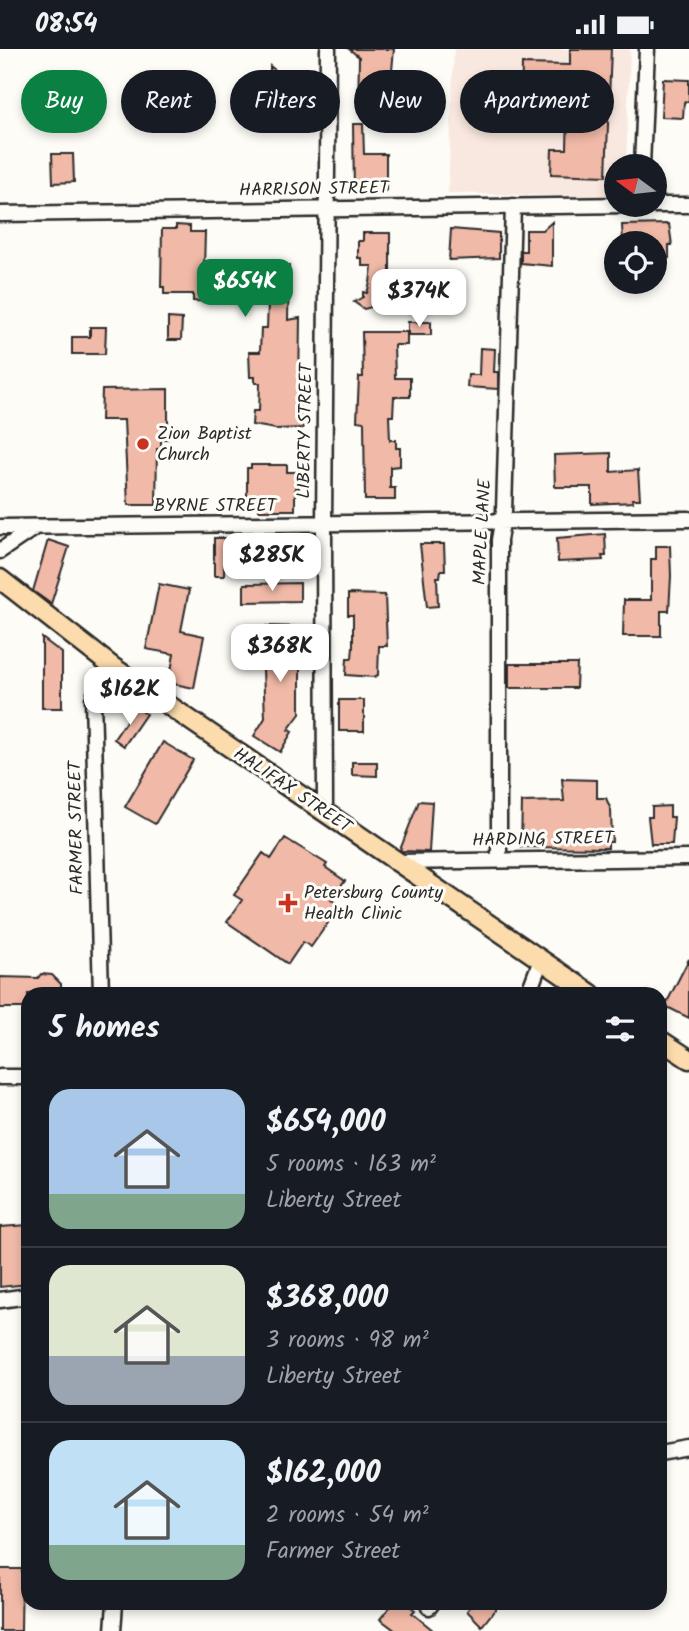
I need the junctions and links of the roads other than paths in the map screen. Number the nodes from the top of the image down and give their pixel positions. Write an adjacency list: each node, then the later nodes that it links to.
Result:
1 (328, 49): 8 (street, LIBERTY STREET)
2 (647, 49): 3 (street)
3 (643, 154)
4 (604, 205): 7 (street, HARRISON STREET)
5 (667, 205): 6 (street)
6 (689, 205)
7 (513, 206): 8 (street, HARRISON STREET); 11 (street, MAPLE LANE)
8 (329, 210): 9 (street, HARRISON STREET); 12 (street, LIBERTY STREET)
9 (0, 214)
10 (689, 519): 11 (street, BYRNE STREET)
11 (502, 521): 12 (street, BYRNE STREET); 22 (street, MAPLE LANE)
12 (324, 524): 13 (street, BYRNE STREET); 20 (street, LIBERTY STREET)
13 (36, 527): 14 (street, BYRNE STREET); 15 (street)
14 (2, 528)
15 (0, 551)
16 (0, 579): 18 (main road, HALIFAX STREET)
17 (0, 598): 18 (main road)
18 (26, 601): 19 (main road, HALIFAX STREET)
19 (114, 669): 20 (main road, HALIFAX STREET); 25 (street, FARMER STREET)
20 (325, 814): 23 (main road, HALIFAX STREET)
21 (689, 858): 22 (street, HARDING STREET)
22 (499, 860): 23 (street, HARDING STREET)
23 (397, 862): 24 (main road, HALIFAX STREET)
24 (541, 960): 26 (street); 27 (main road, HALIFAX STREET)
25 (101, 987)
26 (531, 987)
27 (581, 987)
28 (667, 1045): 29 (main road)
29 (689, 1059)
30 (0, 1077): 31 (street)
31 (21, 1077)
32 (21, 1297): 33 (street)
33 (0, 1300)
34 (689, 1448): 35 (street)
35 (667, 1452)
36 (114, 1610): 37 (street)
37 (113, 1631)

